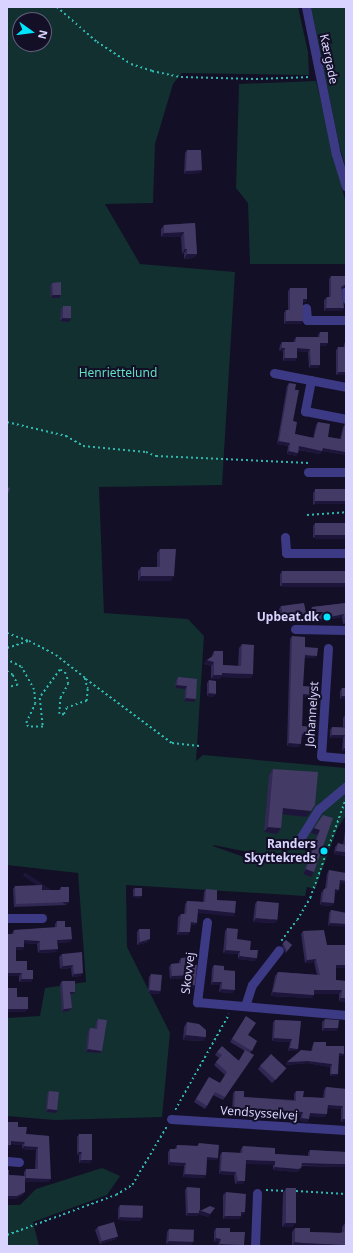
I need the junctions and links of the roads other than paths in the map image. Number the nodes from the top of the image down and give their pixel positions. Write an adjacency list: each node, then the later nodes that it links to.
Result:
1 (306, 7): 2 (street, Kærgade)
2 (346, 186)
3 (346, 292): 4 (street)
4 (346, 299)
5 (306, 308): 6 (street)
6 (346, 320)
7 (274, 373): 8 (street)
8 (311, 380): 9 (street); 10 (street)
9 (346, 386)
10 (346, 419)
11 (308, 472): 12 (street)
12 (346, 472)
13 (286, 537): 14 (street)
14 (346, 553)
15 (295, 629): 16 (street)
16 (346, 630)
17 (328, 648): 18 (street, Johannelyst)
18 (346, 758)
19 (346, 786): 20 (street)
20 (298, 842)
21 (7, 918): 22 (street)
22 (42, 918)
23 (207, 922): 25 (street, Skovvej)
24 (279, 946): 25 (street)
25 (245, 1006): 26 (street, Skovvej)
26 (346, 1015)
27 (170, 1119): 28 (street, Vendsysselvej)
28 (346, 1130)
29 (7, 1161): 30 (street)
30 (19, 1162)
31 (257, 1193): 32 (street)
32 (255, 1246)

